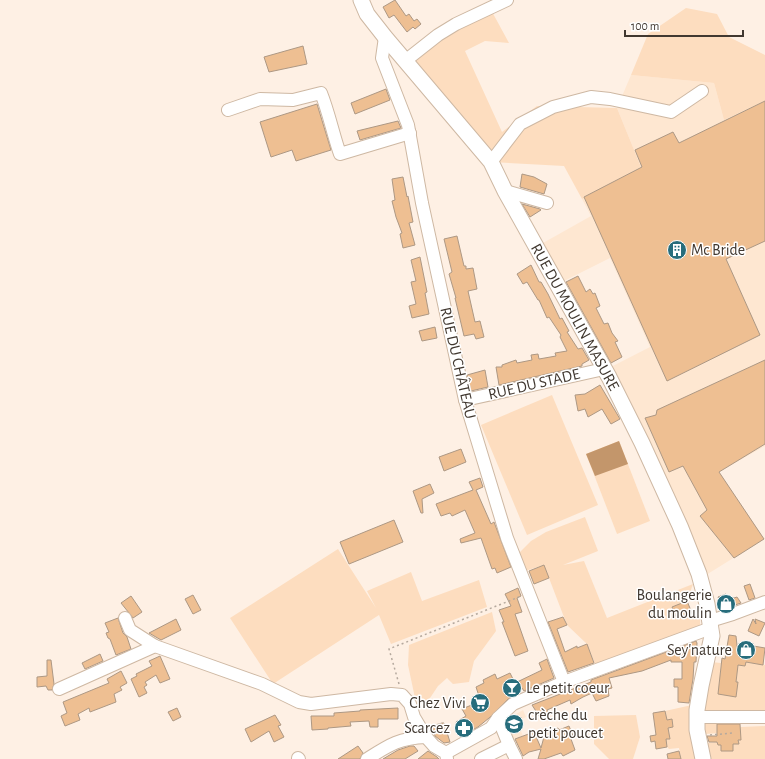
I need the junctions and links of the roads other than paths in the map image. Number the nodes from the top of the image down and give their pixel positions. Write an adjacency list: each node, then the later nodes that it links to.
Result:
1 (361, 0): 3 (main road, RUE DU MOULIN MASURE)
2 (507, 0): 4 (street)
3 (385, 37): 4 (main road, RUE DU MOULIN MASURE); 7 (street, RUE DU CHÂTEAU)
4 (405, 61): 8 (main road, RUE DU MOULIN MASURE)
5 (702, 91): 8 (street)
6 (228, 110): 7 (street)
7 (410, 133): 12 (street, RUE DU CHÂTEAU)
8 (491, 162): 9 (main road, RUE DU MOULIN MASURE)
9 (505, 190): 10 (street); 11 (main road, RUE DU MOULIN MASURE)
10 (548, 203)
11 (604, 369): 12 (street, RUE DU STADE); 15 (main road, RUE DU MOULIN MASURE)
12 (465, 400): 17 (street, RUE DU CHÂTEAU)
13 (765, 602): 15 (street)
14 (125, 618): 16 (street)
15 (710, 624): 17 (street); 19 (main road, RUE DU MOULIN MASURE)
16 (155, 646): 18 (street); 22 (street)
17 (564, 682): 21 (street)
18 (59, 689)
19 (697, 717): 20 (street); 28 (main road, RUE DU MOULIN MASURE)
20 (765, 717)
21 (498, 718): 23 (street); 24 (street)
22 (426, 737): 24 (street); 25 (street)
23 (509, 745): 26 (street); 27 (street)
24 (447, 756)
25 (367, 759)
26 (481, 759)
27 (516, 759)
28 (703, 759)

